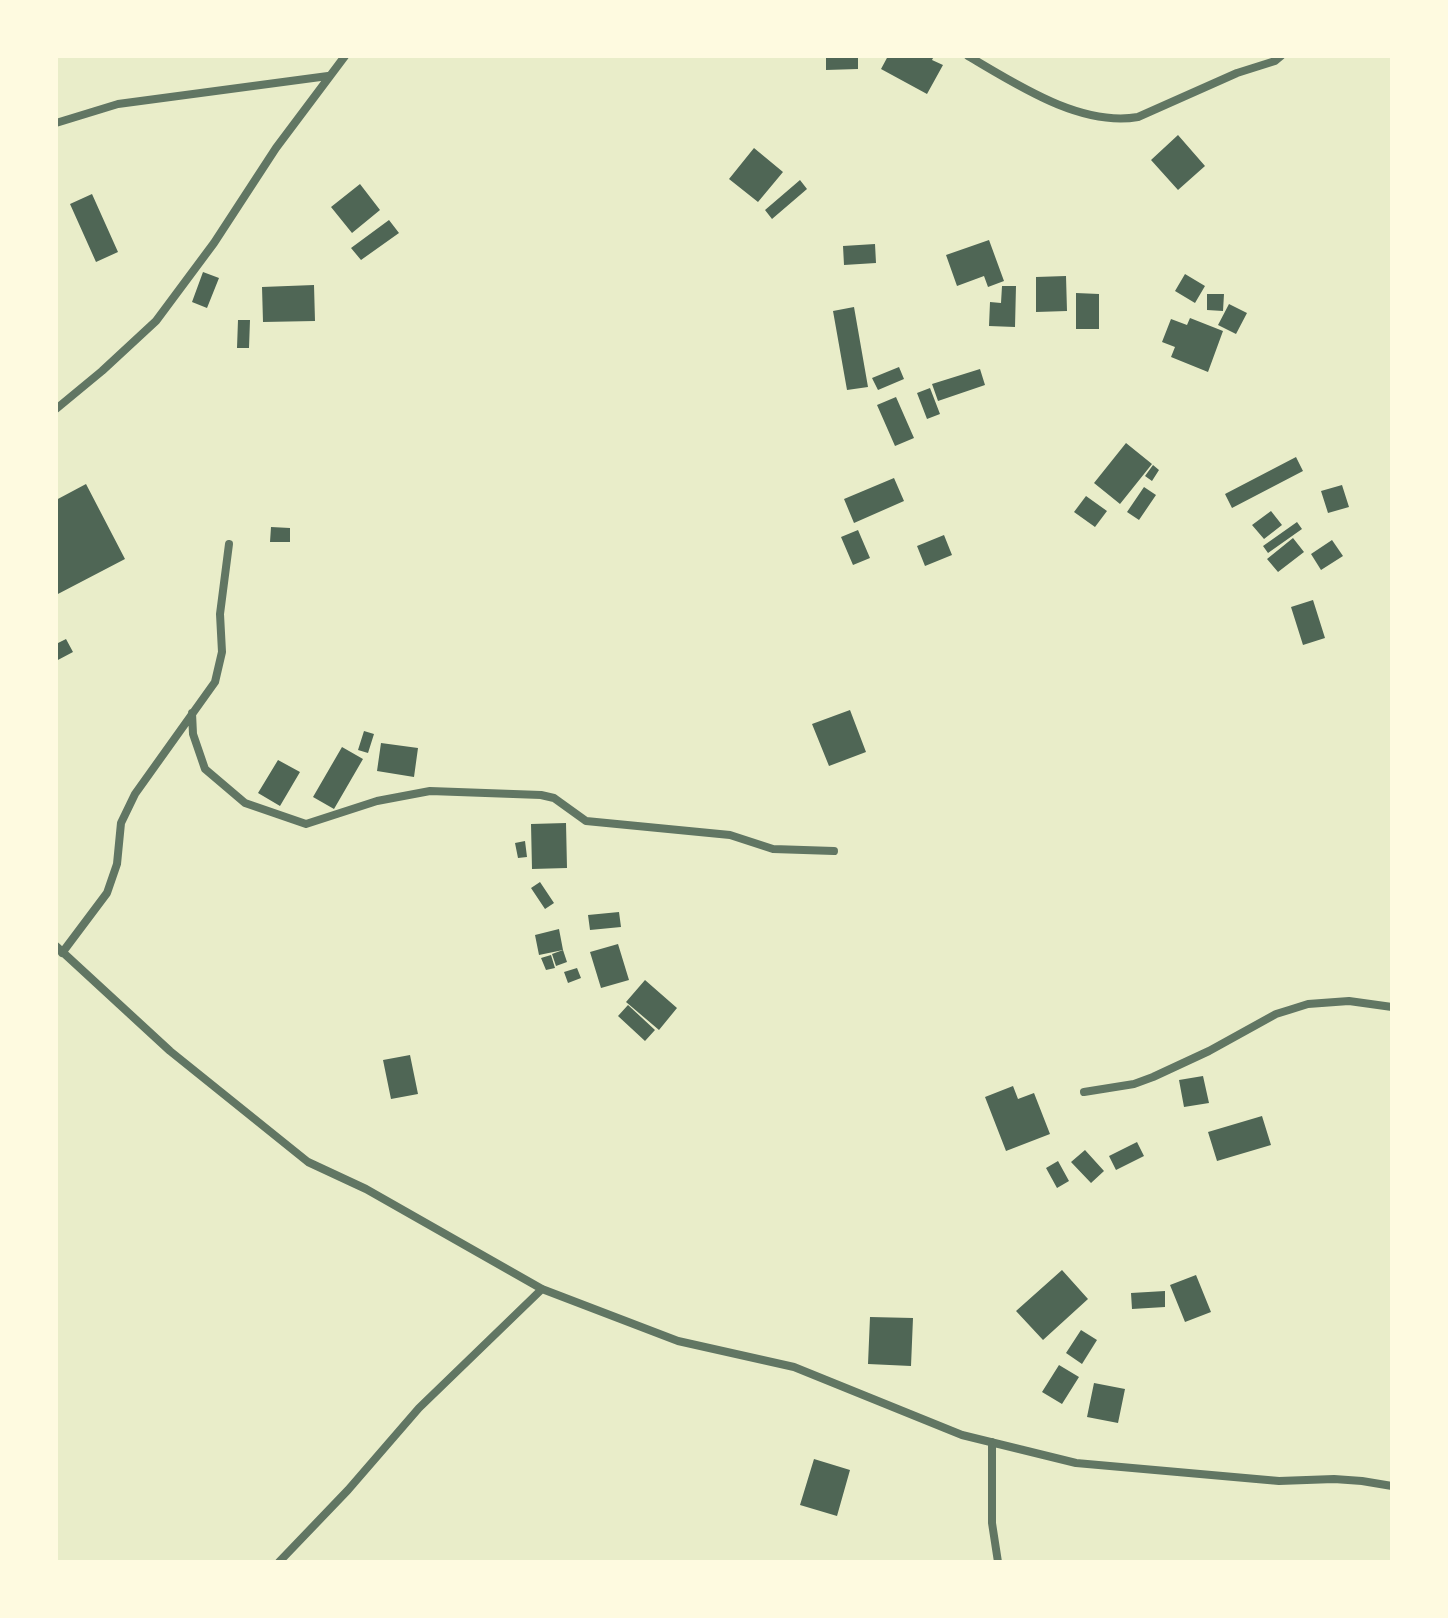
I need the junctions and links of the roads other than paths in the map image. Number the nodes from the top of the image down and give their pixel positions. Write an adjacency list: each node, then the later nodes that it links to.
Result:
1 (345, 56): 4 (street)
2 (968, 56): 3 (street)
3 (1281, 56)
4 (328, 76): 5 (street); 6 (street)
5 (56, 123)
6 (56, 409)
7 (229, 544): 8 (street)
8 (192, 713): 9 (street); 10 (street)
9 (834, 851)
10 (59, 950): 13 (street)
11 (1392, 1007): 12 (street)
12 (1084, 1092)
13 (542, 1289): 14 (street); 16 (street)
14 (992, 1442): 15 (street); 17 (street)
15 (1392, 1486)
16 (279, 1562)
17 (998, 1562)

